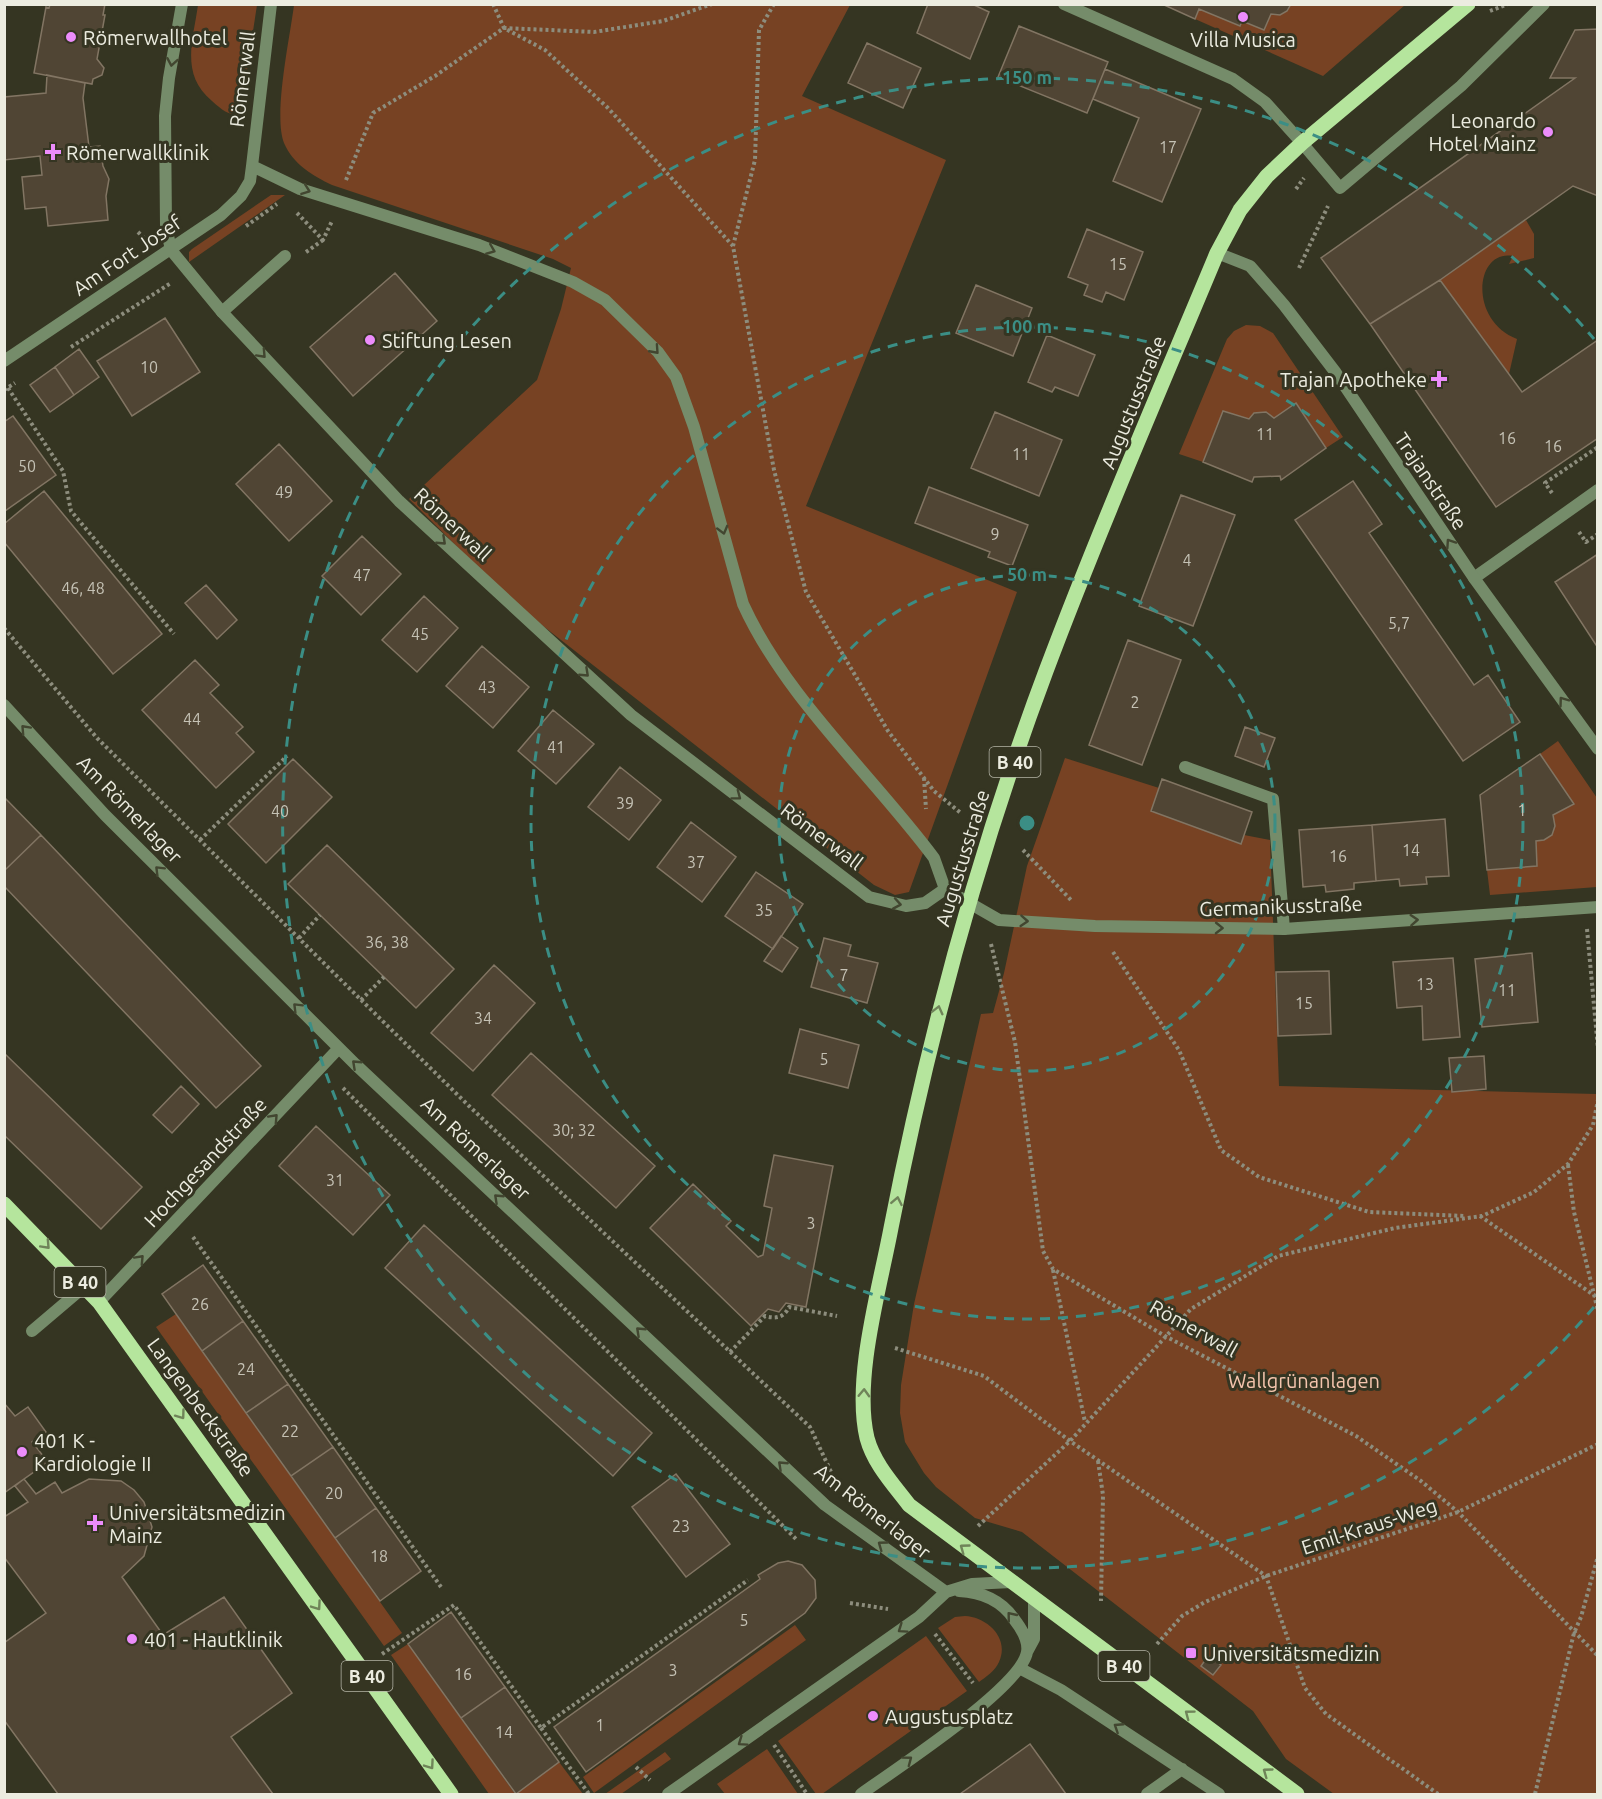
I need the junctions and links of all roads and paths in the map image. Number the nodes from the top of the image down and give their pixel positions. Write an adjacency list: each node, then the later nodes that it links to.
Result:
1 (182, 4): 15 (street, Römerwall, one-way to 15)
2 (271, 4): 11 (street, Römerwall)
3 (493, 4): 9 (path)
4 (712, 4): 9 (path)
5 (774, 4): 14 (path)
6 (1064, 4): 10 (street)
7 (1468, 4): 10 (main road, Augustusstraße / B 40)
8 (1544, 4): 12 (street)
9 (504, 28): 13 (path); 14 (path)
10 (1302, 143): 12 (street); 16 (main road, Augustusstraße / B 40)
11 (252, 166): 15 (street, Am Fort Josef); 38 (street, one-way to 38)
12 (1340, 188): 18 (path)
13 (343, 189)
14 (733, 246): 35 (path)
15 (171, 250): 20 (street, Römerwall); 22 (street, Am Fort Josef)
16 (1217, 253): 28 (street, Trajanstraße, one-way to 16); 39 (main road, Augustusstraße / B 40)
17 (285, 256): 20 (street)
18 (1299, 268)
19 (171, 282): 21 (path)
20 (222, 312): 38 (street, Römerwall, one-way to 38)
21 (65, 351)
22 (4, 361)
23 (17, 382): 24 (path)
24 (6, 389): 30 (path)
25 (1598, 447): 26 (path)
26 (1545, 483)
27 (1598, 490): 28 (street)
28 (1474, 579): 32 (street, Trajanstraße, one-way to 28)
29 (4, 628): 36 (path)
30 (174, 634)
31 (4, 705): 49 (street, Am Römerlager, one-way to 31)
32 (1598, 749)
33 (287, 756): 36 (path)
34 (1185, 767): 43 (street)
35 (962, 814)
36 (200, 840): 44 (path)
37 (1023, 850): 40 (path)
38 (945, 889): 39 (street)
39 (969, 904): 43 (street, Germanikusstraße, one-way to 43); 79 (main road, Augustusstraße / B 40, one-way to 39)
40 (1076, 906)
41 (1591, 907): 43 (street, Germanikusstraße, one-way to 41); 50 (path)
42 (321, 915): 44 (path)
43 (1284, 929)
44 (299, 938): 48 (path)
45 (991, 944): 57 (path)
46 (1113, 952): 55 (path)
47 (384, 977): 48 (path)
48 (361, 1000): 67 (path)
49 (339, 1048): 61 (street, Hochgesandstraße, one-way to 49); 81 (street, Am Römerlager, one-way to 49)
50 (1598, 1049)
51 (338, 1083): 75 (path)
52 (1598, 1100): 53 (path)
53 (1568, 1164): 55 (path); 59 (path)
54 (4, 1204): 58 (main road, Langenbeckstraße / B 40, one-way to 58)
55 (1482, 1216): 59 (path); 65 (path)
56 (187, 1229): 80 (path)
57 (1053, 1269): 65 (path, Römerwall); 68 (path)
58 (85, 1286): 61 (main road, Langenbeckstraße / B 40); 64 (street)
59 (1592, 1294): 60 (path); 62 (path)
60 (1598, 1298)
61 (99, 1302): 97 (main road, Langenbeckstraße / B 40, one-way to 97)
62 (1598, 1311)
63 (837, 1316): 67 (path)
64 (33, 1331)
65 (1165, 1336): 68 (path); 73 (path, Römerwall)
66 (895, 1348): 69 (path)
67 (730, 1352): 72 (path)
68 (1085, 1422): 69 (path)
69 (1070, 1441): 71 (path); 74 (path)
70 (1598, 1444): 73 (path, Emil-Kraus-Weg)
71 (1098, 1460): 77 (path); 83 (path)
72 (830, 1483)
73 (1458, 1512): 77 (path, Emil-Kraus-Weg); 87 (path, Römerwall)
74 (978, 1526)
75 (796, 1539)
76 (1598, 1556): 87 (path)
77 (1266, 1576): 88 (path, Emil-Kraus-Weg); 105 (path)
78 (748, 1580): 94 (path)
79 (1011, 1582): 81 (street); 82 (main road, B 40)
80 (441, 1587)
81 (946, 1592): 89 (street, one-way to 81); 99 (street, one-way to 99)
82 (1034, 1599): 89 (street); 104 (main road, B 40, one-way to 82)
83 (1101, 1601)
84 (850, 1604): 85 (path)
85 (891, 1610)
86 (928, 1627): 93 (path)
87 (1574, 1633): 91 (path, Römerwall); 106 (path)
88 (1157, 1644)
89 (1027, 1653): 92 (street)
90 (382, 1654): 94 (path)
91 (1598, 1656)
92 (1021, 1669): 96 (street, one-way to 92); 101 (street, one-way to 92)
93 (978, 1689)
94 (541, 1728): 98 (path)
95 (770, 1739): 100 (path)
96 (1182, 1768): 102 (street); 103 (street)
97 (451, 1794)
98 (589, 1794)
99 (668, 1794)
100 (807, 1794)
101 (861, 1794)
102 (1147, 1794)
103 (1220, 1794)
104 (1298, 1794)
105 (1438, 1794)
106 (1535, 1794)

